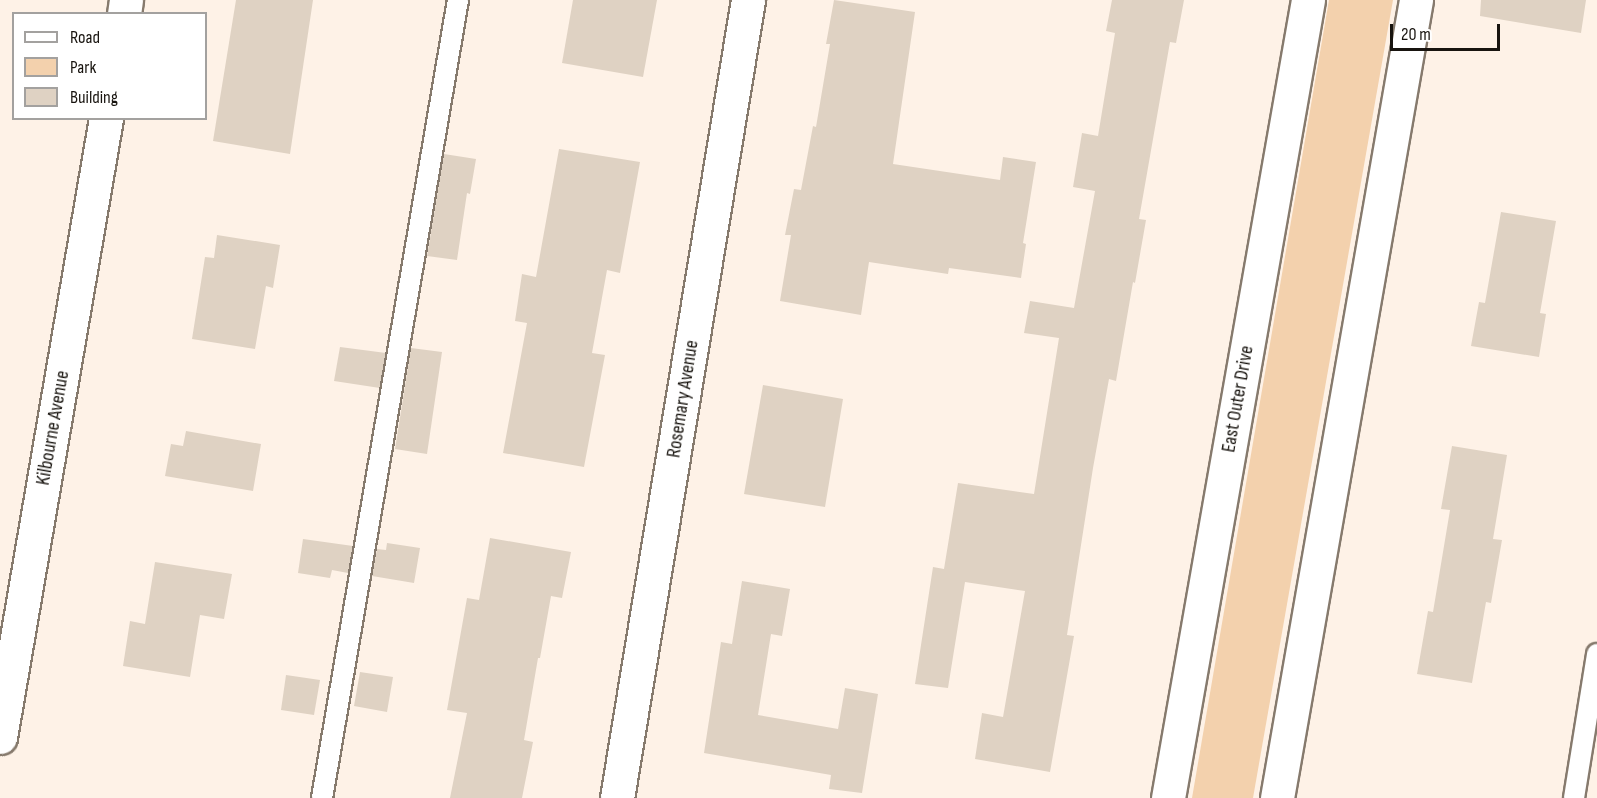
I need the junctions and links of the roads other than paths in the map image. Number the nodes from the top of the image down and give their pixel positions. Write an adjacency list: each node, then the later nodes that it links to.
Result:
1 (458, 0): 8 (lane)
2 (748, 0): 9 (street, Rosemary Avenue)
3 (1308, 0): 10 (street, East Outer Drive)
4 (1416, 0): 11 (street)
5 (106, 120): 7 (street, Kilbourne Avenue)
6 (1597, 654): 12 (lane)
7 (0, 737)
8 (322, 798)
9 (617, 798)
10 (1168, 798)
11 (1277, 798)
12 (1574, 798)

